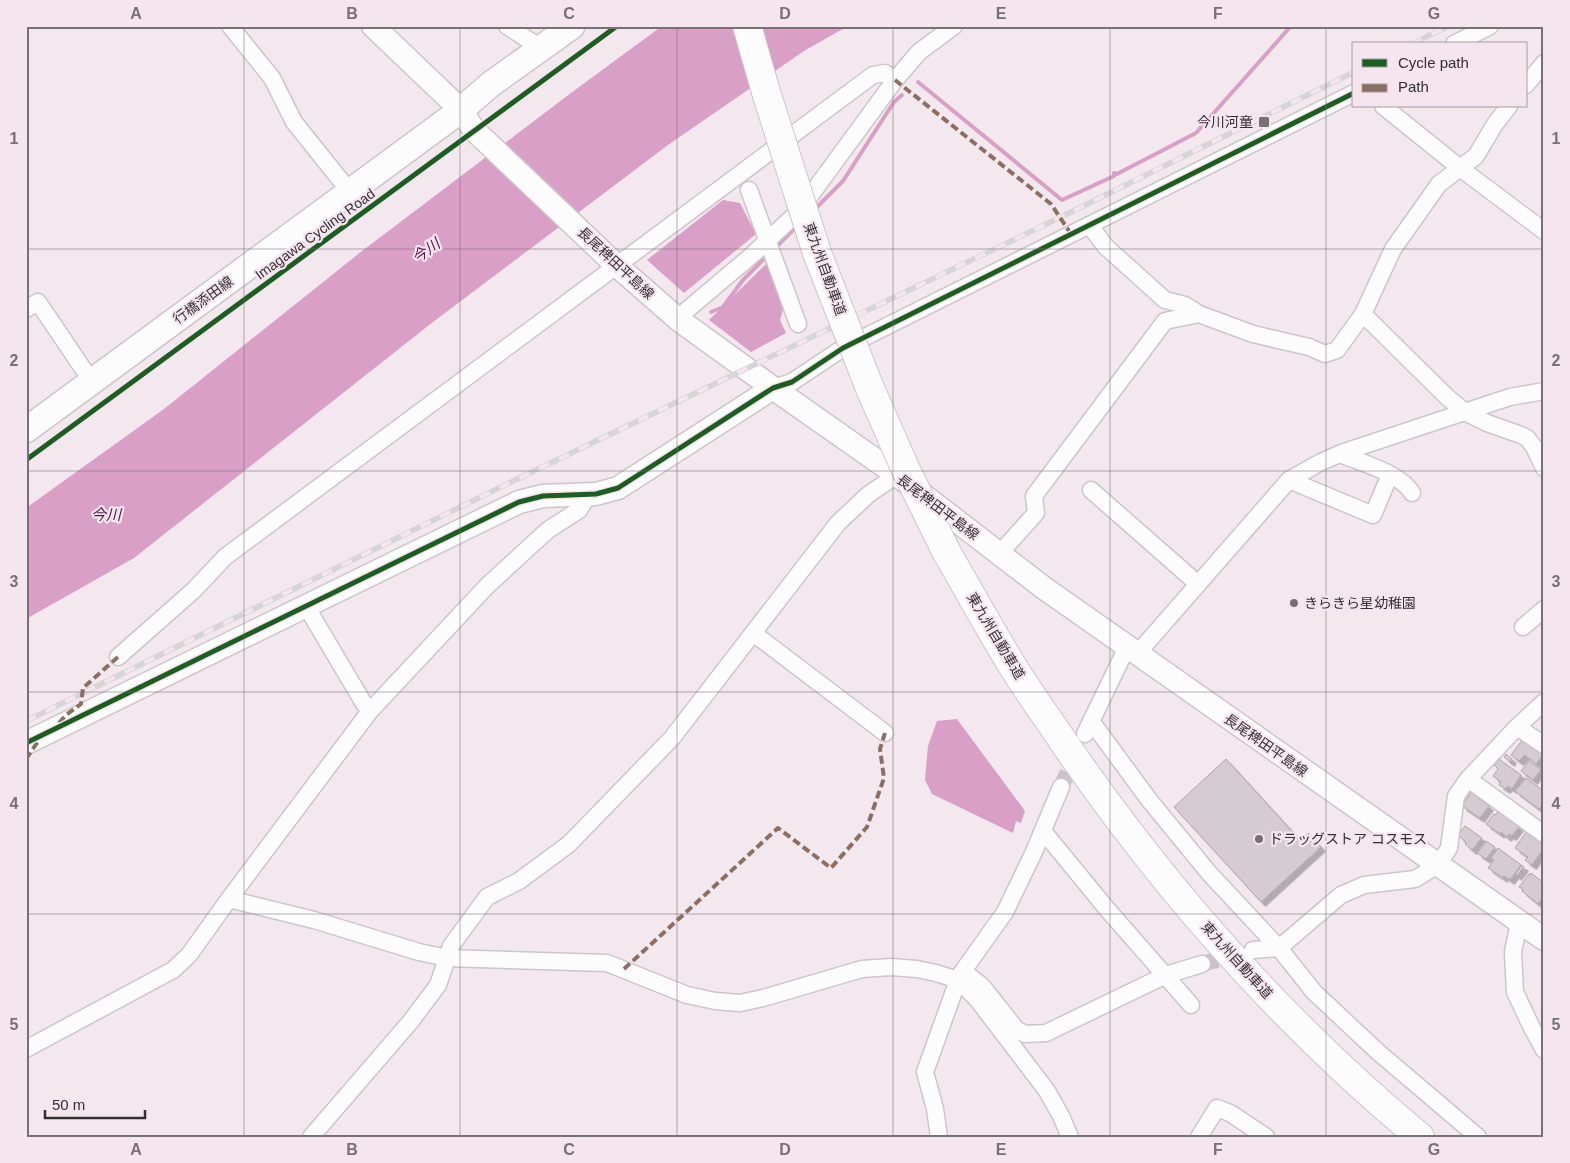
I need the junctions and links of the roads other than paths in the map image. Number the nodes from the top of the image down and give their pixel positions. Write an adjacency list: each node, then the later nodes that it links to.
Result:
1 (230, 26): 19 (street)
2 (373, 26): 16 (main road, 長尾稗田平島線)
3 (507, 26): 9 (street)
4 (572, 26): 9 (main road, 行橋添田線)
5 (748, 26): 79 (highway, 東九州自動車道, bridge)
6 (954, 26): 11 (street)
7 (1490, 26): 8 (street)
8 (1458, 42)
9 (541, 48): 16 (main road, 行橋添田線)
10 (1544, 62): 12 (street)
11 (895, 80): 22 (street); 23 (street)
12 (1528, 82)
13 (1352, 94): 20 (street)
14 (1385, 108): 17 (street)
15 (1507, 108): 17 (street)
16 (468, 120): 19 (main road, 行橋添田線); 23 (main road, 長尾稗田平島線)
17 (1460, 168): 21 (street); 26 (street)
18 (749, 190): 22 (street)
19 (350, 192): 29 (main road, 行橋添田線)
20 (1089, 225): 25 (street); 30 (street)
21 (1544, 231)
22 (768, 240): 27 (street); 28 (street)
23 (613, 261): 27 (main road, 長尾稗田平島線); 50 (street)
24 (26, 310): 29 (street)
25 (1199, 314): 26 (street); 43 (street)
26 (1363, 314): 32 (street)
27 (679, 320): 30 (main road, 長尾稗田平島線)
28 (798, 324)
29 (92, 382): 33 (main road, 行橋添田線)
30 (773, 388): 36 (main road, 長尾稗田平島線); 40 (main road)
31 (1544, 391): 32 (street)
32 (1465, 412): 34 (street); 35 (street)
33 (26, 430)
34 (1334, 456): 37 (street); 37 (street); 39 (street)
35 (1544, 468)
36 (897, 475): 43 (main road, 長尾稗田平島線); 48 (street)
37 (1289, 480): 44 (street)
38 (1091, 490): 44 (street)
39 (1412, 493)
40 (589, 494): 41 (main road); 42 (street)
41 (558, 495): 42 (street); 45 (main road)
42 (548, 530): 52 (street)
43 (1000, 554): 49 (main road, 長尾稗田平島線)
44 (1198, 584): 49 (street)
45 (306, 606): 52 (street); 55 (main road)
46 (1544, 609): 47 (street)
47 (1524, 627)
48 (754, 633): 54 (street); 67 (street)
49 (1132, 651): 61 (main road, 長尾稗田平島線); 65 (street)
50 (118, 657)
51 (1544, 702): 53 (street)
52 (370, 712): 62 (street)
53 (1517, 727): 56 (street); 57 (street)
54 (885, 733)
55 (26, 742)
56 (1544, 745)
57 (1468, 779): 60 (street); 61 (street)
58 (1061, 787): 59 (street)
59 (1042, 831): 69 (street); 70 (street)
60 (1544, 834)
61 (1438, 864): 63 (main road, 長尾稗田平島線); 65 (street)
62 (229, 899): 67 (street); 72 (street)
63 (1519, 923): 64 (main road, 長尾稗田平島線); 73 (street)
64 (1544, 939)
65 (1279, 948): 66 (street); 80 (street)
66 (1253, 950)
67 (447, 958): 70 (street); 74 (street)
68 (1202, 964): 69 (street)
69 (1166, 975): 70 (street); 71 (street)
70 (961, 976): 75 (street); 76 (street)
71 (1191, 1005)
72 (26, 1049)
73 (1544, 1050)
74 (311, 1137)
75 (940, 1137)
76 (1070, 1137)
77 (1199, 1137): 78 (street)
78 (1266, 1137)
79 (1420, 1137)
80 (1478, 1137)

